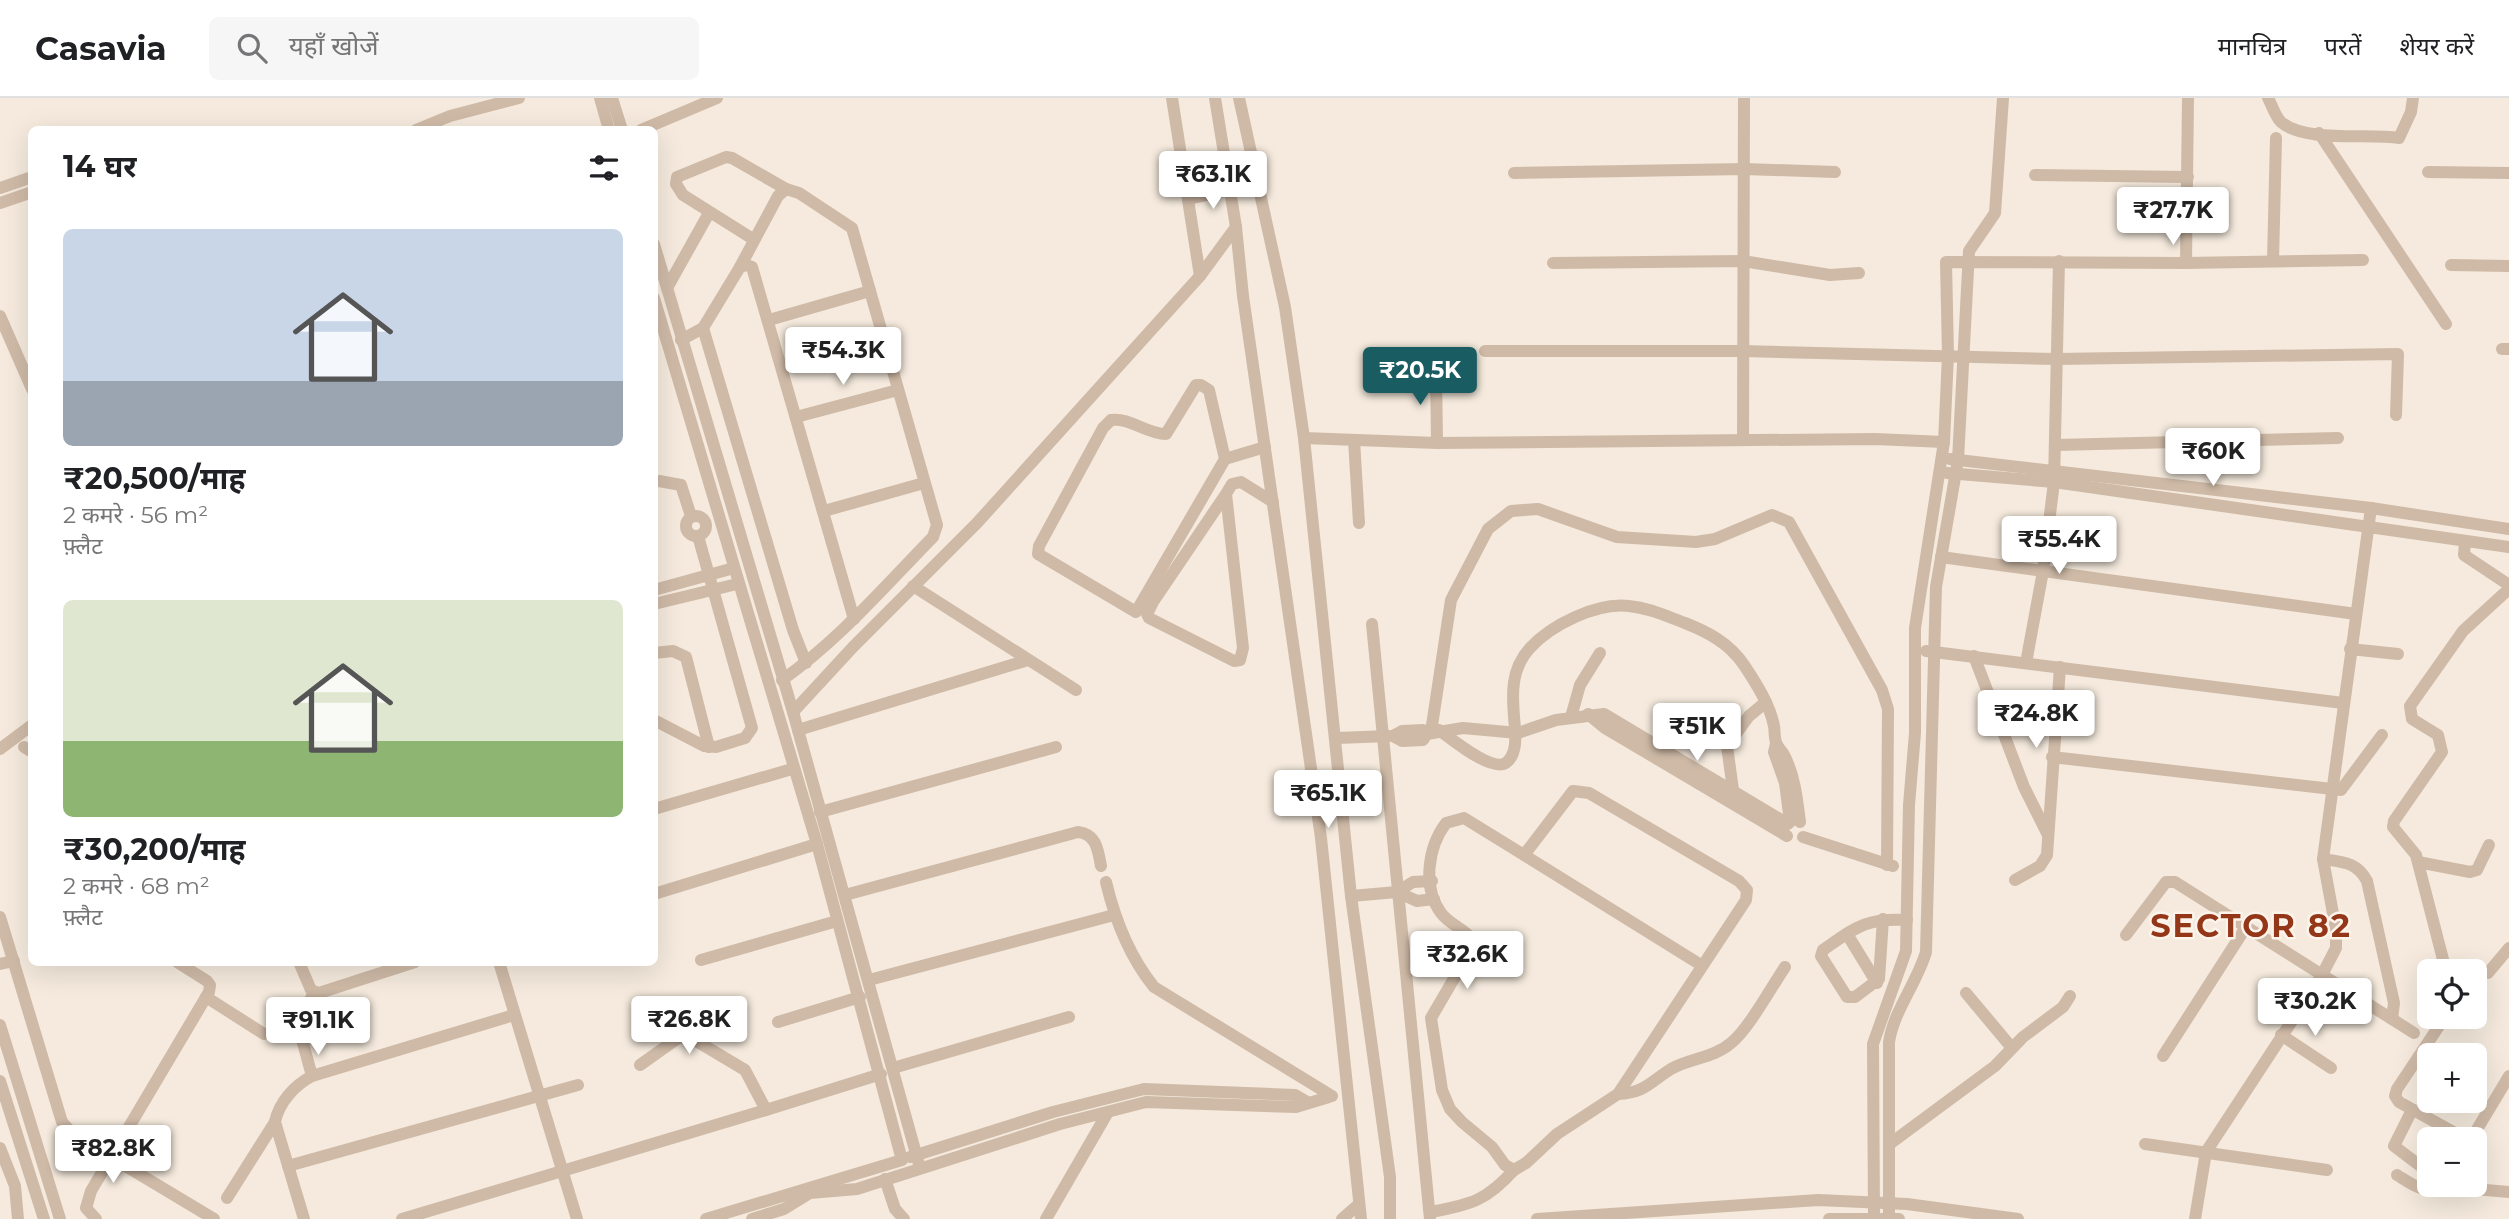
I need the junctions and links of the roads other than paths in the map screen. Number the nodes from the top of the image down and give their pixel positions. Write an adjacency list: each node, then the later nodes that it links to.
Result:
1 (519, 98): 13 (street)
2 (600, 98): 14 (street)
3 (612, 98): 15 (street)
4 (717, 98): 16 (street)
5 (1172, 98): 31 (street)
6 (1215, 98): 29 (street)
7 (1239, 98): 69 (street)
8 (1744, 98): 19 (street)
9 (2003, 98): 39 (street)
10 (2188, 98): 25 (street)
11 (2268, 98): 17 (street)
12 (2413, 98): 17 (street)
13 (426, 126)
14 (607, 126)
15 (621, 126)
16 (650, 126)
17 (2319, 133): 53 (street)
18 (2276, 138): 41 (street)
19 (1745, 169): 20 (street); 22 (street); 38 (street)
20 (1835, 172)
21 (2428, 172): 23 (street)
22 (1514, 173)
23 (2509, 173)
24 (2035, 175): 25 (street)
25 (2189, 177): 43 (street)
26 (28, 178): 27 (street)
27 (0, 188)
28 (786, 189): 33 (street); 35 (street); 50 (street)
29 (1230, 190): 31 (street); 34 (street)
30 (28, 193): 32 (street)
31 (1188, 200): 48 (street)
32 (0, 203)
33 (709, 213): 35 (street); 49 (street)
34 (1236, 228): 48 (street); 76 (street)
35 (753, 239): 46 (street)
36 (658, 258): 49 (street)
37 (2363, 260): 41 (street)
38 (1743, 261): 42 (street); 47 (street); 58 (street)
39 (1968, 261): 40 (street); 59 (street); 60 (street)
40 (2059, 261): 43 (street); 61 (street)
41 (2273, 261): 43 (street)
42 (1553, 262)
43 (2186, 263)
44 (2451, 265): 45 (street)
45 (2509, 266)
46 (740, 267): 52 (street); 54 (street)
47 (1858, 273)
48 (1200, 276): 100 (street)
49 (667, 288): 56 (street)
50 (870, 291): 52 (street); 66 (street)
51 (0, 316): 64 (street)
52 (769, 320): 68 (street)
53 (2446, 324)
54 (704, 328): 56 (street); 117 (street)
55 (659, 331): 65 (street)
56 (681, 340): 63 (street)
57 (1485, 351): 58 (street)
58 (1743, 352): 59 (street); 72 (street)
59 (1948, 355): 60 (street); 73 (street)
60 (1965, 355): 61 (street); 79 (street)
61 (2056, 359): 67 (street); 75 (street)
62 (1436, 371): 74 (street)
63 (692, 377): 65 (street); 106 (street)
64 (28, 380)
65 (678, 382): 95 (street)
66 (898, 390): 68 (street); 84 (street)
67 (2396, 415)
68 (796, 417): 88 (street)
69 (1304, 438): 71 (street); 136 (street)
70 (2338, 438): 75 (street)
71 (1354, 440): 74 (street); 89 (street)
72 (1743, 440): 73 (street); 74 (street)
73 (1944, 442): 78 (street)
74 (1437, 443)
75 (2056, 444): 82 (street)
76 (1265, 447): 77 (street); 86 (street)
77 (1225, 458): 77 (street)
78 (1942, 458): 79 (street); 80 (street)
79 (1958, 460): 81 (street); 82 (street)
80 (1940, 472): 81 (street); 110 (street)
81 (1956, 474): 82 (street); 94 (street)
82 (2054, 476): 87 (street); 90 (street); 96 (street)
83 (659, 481): 97 (street)
84 (924, 483): 88 (street); 105 (street)
85 (1226, 494): 85 (street); 86 (street)
86 (1273, 502): 216 (street)
87 (2371, 508): 90 (street); 91 (street)
88 (824, 511): 105 (street)
89 (1359, 523)
90 (2368, 526): 92 (street); 104 (street)
91 (2509, 529)
92 (2465, 542): 93 (street); 99 (street)
93 (2509, 547)
94 (1941, 557): 96 (street); 111 (street)
95 (734, 568): 97 (street); 98 (street)
96 (2043, 571): 104 (street); 118 (street)
97 (711, 574): 101 (street); 102 (street)
98 (737, 584): 102 (street); 108 (street)
99 (2507, 585): 152 (street)
100 (913, 586): 116 (street); 124 (street)
101 (658, 589)
102 (715, 590): 103 (street); 128 (street)
103 (658, 603)
104 (2356, 614): 109 (street)
105 (853, 619): 117 (street)
106 (766, 622): 108 (street); 120 (street)
107 (1372, 624): 135 (street)
108 (752, 629): 125 (street)
109 (2350, 649): 114 (street); 123 (street)
110 (1914, 650): 111 (street); 165 (street)
111 (1933, 651): 115 (street); 199 (street)
112 (658, 653): 137 (street)
113 (1600, 653): 127 (street)
114 (2398, 654)
115 (1974, 656): 118 (street); 147 (street)
116 (1028, 660): 121 (street); 131 (street)
117 (806, 663): 120 (street)
118 (2026, 663): 119 (street)
119 (2060, 667): 123 (street); 140 (street)
120 (782, 680): 124 (street)
121 (1076, 690)
122 (1766, 702): 133 (street); 143 (street); 146 (street)
123 (2343, 703): 142 (street)
124 (793, 712): 131 (street)
125 (777, 713): 128 (street); 141 (street)
126 (1588, 714): 127 (street); 143 (street); 146 (street)
127 (1571, 717): 133 (street)
128 (752, 720): 137 (street)
129 (658, 722): 137 (street)
130 (28, 727): 139 (street)
131 (798, 730): 145 (street)
132 (1432, 732): 133 (street); 133 (street); 135 (street); 146 (street)
133 (1518, 733)
134 (2382, 735): 142 (street)
135 (1388, 736): 136 (street); 157 (street)
136 (1337, 738): 160 (street)
137 (709, 747)
138 (1056, 747): 145 (street)
139 (0, 749)
140 (2052, 757): 142 (street); 147 (street)
141 (792, 769): 144 (street); 148 (street)
142 (2332, 789): 151 (street)
143 (1733, 790): 146 (street)
144 (658, 809)
145 (820, 812): 159 (street)
146 (1791, 826)
147 (2048, 835): 154 (street)
148 (817, 844): 158 (street); 166 (street)
149 (2489, 845): 152 (street)
150 (1524, 855): 155 (street); 178 (street); 178 (street)
151 (2323, 859): 185 (street); 195 (street)
152 (2418, 862): 174 (street)
153 (1101, 866): 159 (street)
154 (2015, 880)
155 (1432, 881): 157 (street); 161 (street)
156 (1107, 882): 162 (street)
157 (1397, 892): 160 (street); 161 (street); 248 (street)
158 (658, 893)
159 (845, 895): 170 (street)
160 (1350, 896): 264 (street)
161 (1434, 899): 236 (street)
162 (1114, 915): 186 (street); 217 (street)
163 (0, 917): 172 (street)
164 (1883, 919): 165 (street); 168 (street); 187 (street)
165 (1907, 920): 200 (street)
166 (836, 921): 171 (street); 175 (street)
167 (2246, 927): 169 (street); 185 (street); 205 (street)
168 (1847, 934): 187 (street); 187 (street)
169 (2126, 935)
170 (857, 939): 171 (street); 186 (street)
171 (844, 944): 192 (street)
172 (5, 945): 176 (street)
173 (2509, 948): 184 (street)
174 (2443, 959)
175 (701, 960)
176 (14, 961): 177 (street); 230 (street)
177 (0, 964)
178 (1701, 965): 215 (street)
179 (183, 966): 191 (street)
180 (301, 966): 188 (street)
181 (403, 966): 188 (street)
182 (500, 966): 193 (street)
183 (1785, 967): 215 (street)
184 (2488, 973)
185 (2322, 975): 195 (street); 203 (street)
186 (869, 980): 208 (street)
187 (1877, 983)
188 (314, 992): 209 (street)
189 (1966, 993): 204 (street)
190 (2070, 996): 204 (street)
191 (206, 997): 202 (street); 230 (street)
192 (860, 997): 196 (street); 208 (street)
193 (514, 1015): 209 (street); 214 (street)
194 (1069, 1017): 208 (street)
195 (2392, 1019): 201 (street)
196 (778, 1022)
197 (0, 1026): 211 (street)
198 (2437, 1029): 220 (street)
199 (1891, 1030): 200 (street); 226 (street)
200 (1875, 1032): 245 (street)
201 (2414, 1033)
202 (264, 1034)
203 (2281, 1035): 207 (street); 229 (street)
204 (2012, 1048): 226 (street)
205 (2163, 1056)
206 (640, 1065): 219 (street)
207 (2330, 1068)
208 (887, 1071): 219 (street); 231 (street); 234 (street)
209 (313, 1076): 222 (street)
210 (2509, 1076): 224 (street)
211 (18, 1080): 212 (street); 252 (street)
212 (0, 1082): 225 (street)
213 (578, 1085): 214 (street)
214 (540, 1094): 233 (street); 235 (street)
215 (1618, 1094): 236 (street)
216 (1346, 1096): 217 (street); 247 (street)
217 (1329, 1097): 218 (street)
218 (1307, 1102): 221 (street); 231 (street)
219 (766, 1110): 235 (street)
220 (2413, 1110): 223 (street); 232 (street)
221 (1108, 1112): 231 (street); 261 (street)
222 (275, 1122): 233 (street); 244 (street)
223 (2437, 1127)
224 (2478, 1127)
225 (18, 1139): 228 (street); 251 (street)
226 (1891, 1143): 246 (street)
227 (2145, 1144): 229 (street)
228 (0, 1148): 250 (street)
229 (2206, 1152): 237 (street); 269 (street)
230 (110, 1158): 253 (street); 254 (street)
231 (918, 1162): 234 (street)
232 (2417, 1163)
233 (288, 1166): 255 (street)
234 (904, 1166): 239 (street); 242 (street)
235 (561, 1170): 256 (street); 257 (street)
236 (1514, 1170): 248 (street)
237 (2327, 1170)
238 (2397, 1175): 240 (street)
239 (885, 1179): 242 (street); 260 (street)
240 (2417, 1187)
241 (2487, 1190): 243 (street)
242 (803, 1192): 258 (street); 259 (street)
243 (2509, 1192)
244 (227, 1198)
245 (1873, 1201): 246 (street); 249 (street); 265 (street)
246 (1889, 1203): 267 (street); 268 (street)
247 (1358, 1205): 262 (street); 263 (street)
248 (1431, 1215)
249 (1874, 1217): 266 (street); 267 (street)
250 (18, 1219)
251 (44, 1219)
252 (60, 1219)
253 (96, 1219)
254 (214, 1219)
255 (304, 1219)
256 (402, 1219)
257 (577, 1219)
258 (706, 1219)
259 (752, 1219)
260 (904, 1219)
261 (1046, 1219)
262 (1342, 1219)
263 (1360, 1219)
264 (1390, 1219)
265 (1537, 1219)
266 (1829, 1219)
267 (1894, 1219)
268 (2018, 1219)
269 (2195, 1219)

